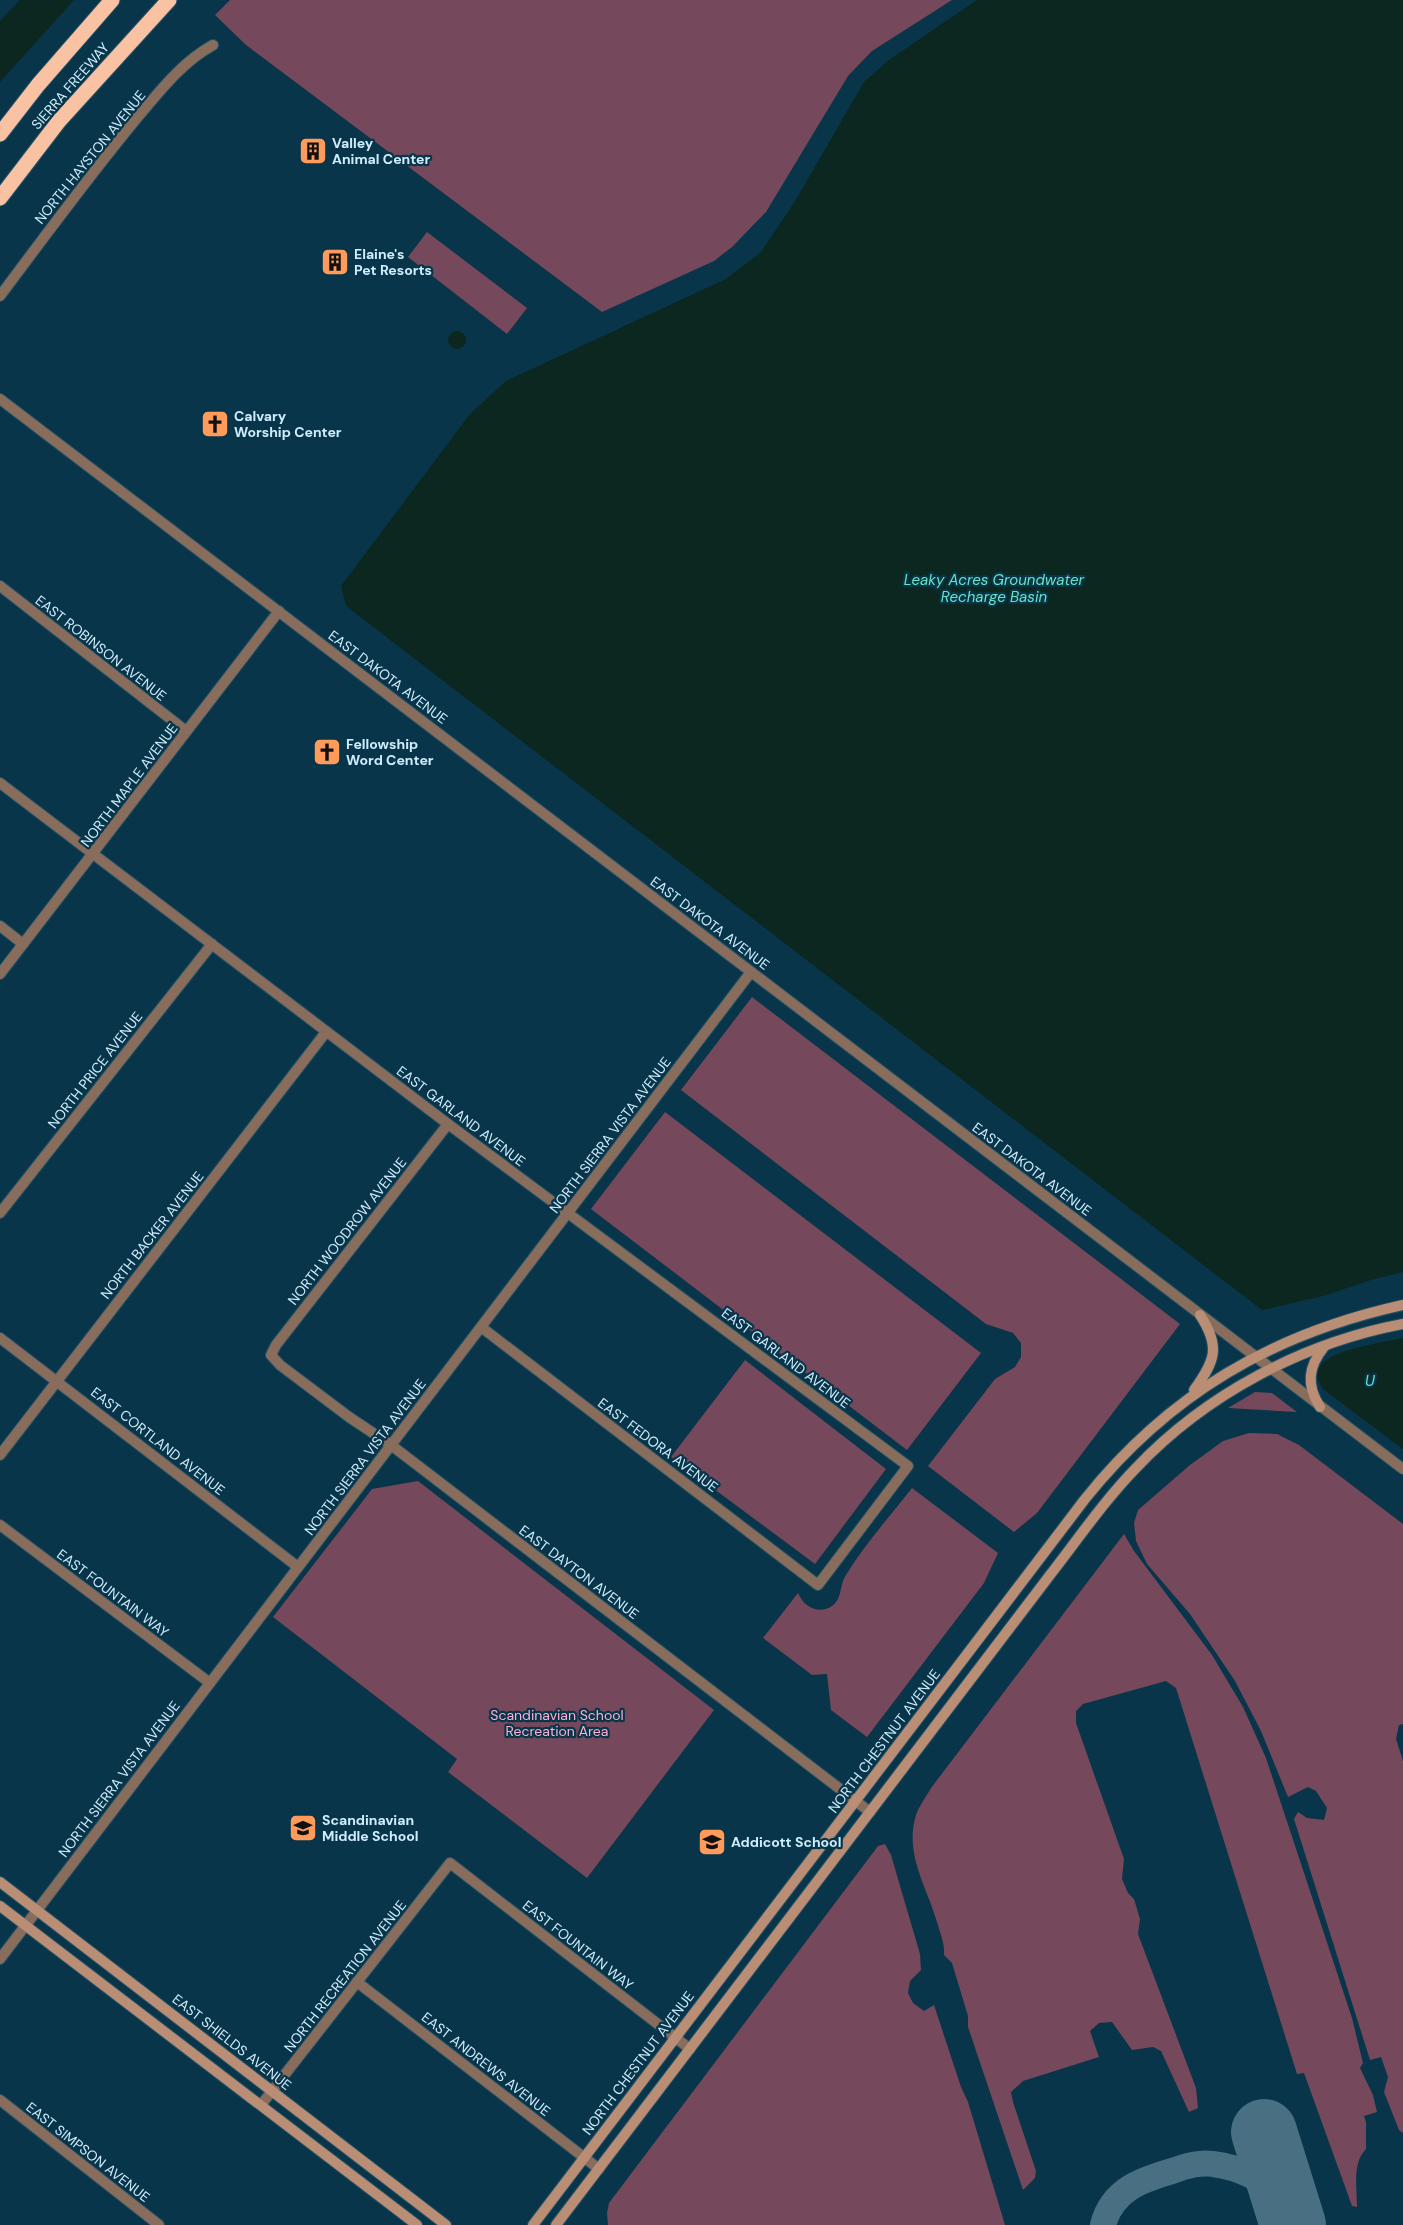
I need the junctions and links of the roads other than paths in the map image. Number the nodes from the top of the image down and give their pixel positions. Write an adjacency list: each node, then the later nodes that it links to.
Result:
1 (112, 0): 4 (highway, SIERRA FREEWAY)
2 (170, 0): 5 (highway, SIERRA FREEWAY)
3 (213, 45): 6 (street, NORTH HAYSTON AVENUE)
4 (0, 134)
5 (0, 198)
6 (0, 296)
7 (0, 399): 9 (street, EAST DAKOTA AVENUE)
8 (0, 586): 10 (street, EAST ROBINSON AVENUE)
9 (279, 611): 10 (street, NORTH MAPLE AVENUE); 16 (street, EAST DAKOTA AVENUE)
10 (186, 731): 12 (street, NORTH MAPLE AVENUE)
11 (0, 783): 12 (street, EAST GARLAND AVENUE)
12 (94, 854): 14 (street, NORTH MAPLE AVENUE); 15 (street, EAST GARLAND AVENUE)
13 (0, 926): 14 (street)
14 (23, 944): 17 (street, NORTH MAPLE AVENUE)
15 (212, 944): 18 (street, EAST GARLAND AVENUE); 21 (street, NORTH PRICE AVENUE)
16 (751, 972): 20 (street, NORTH SIERRA VISTA AVENUE); 23 (street, EAST DAKOTA AVENUE)
17 (0, 974)
18 (326, 1032): 19 (street, EAST GARLAND AVENUE); 31 (street, NORTH BACKER AVENUE)
19 (448, 1124): 20 (street, EAST GARLAND AVENUE); 28 (street, NORTH WOODROW AVENUE)
20 (568, 1212): 25 (street, NORTH SIERRA VISTA AVENUE); 41 (street, EAST GARLAND AVENUE)
21 (0, 1213)
22 (1403, 1305): 29 (main road, NORTH CHESTNUT AVENUE)
23 (1200, 1315): 29 (street, EAST DAKOTA AVENUE); 32 (main road)
24 (1403, 1324): 27 (main road)
25 (481, 1327): 34 (street, NORTH SIERRA VISTA AVENUE); 41 (street, EAST FEDORA AVENUE)
26 (0, 1338): 31 (street, EAST CORTLAND AVENUE)
27 (1326, 1345): 30 (main road); 33 (main road)
28 (271, 1355): 34 (street, EAST DAYTON AVENUE)
29 (1255, 1356): 30 (street, EAST DAKOTA AVENUE); 32 (main road, NORTH CHESTNUT AVENUE)
30 (1271, 1368): 33 (street, EAST DAKOTA AVENUE); 40 (main road)
31 (56, 1381): 35 (street, NORTH BACKER AVENUE); 39 (street, EAST CORTLAND AVENUE)
32 (1190, 1396): 38 (main road, NORTH CHESTNUT AVENUE)
33 (1320, 1407): 36 (street, EAST DAKOTA AVENUE)
34 (391, 1445): 39 (street, NORTH SIERRA VISTA AVENUE); 43 (street, EAST DAYTON AVENUE)
35 (0, 1455)
36 (1403, 1470)
37 (0, 1525): 42 (street, EAST FOUNTAIN WAY)
38 (1036, 1564): 40 (main road); 43 (main road, NORTH CHESTNUT AVENUE)
39 (298, 1567): 42 (street, NORTH SIERRA VISTA AVENUE)
40 (1050, 1575): 44 (main road)
41 (818, 1585)
42 (210, 1683): 48 (street, NORTH SIERRA VISTA AVENUE)
43 (855, 1801): 44 (street, EAST DAYTON AVENUE); 52 (main road, NORTH CHESTNUT AVENUE)
44 (870, 1812): 53 (main road)
45 (450, 1863): 51 (street, NORTH RECREATION AVENUE); 52 (street, EAST FOUNTAIN WAY)
46 (0, 1882): 48 (main road, EAST SHIELDS AVENUE)
47 (0, 1906): 49 (main road)
48 (37, 1910): 49 (street, NORTH SIERRA VISTA AVENUE); 54 (main road, EAST SHIELDS AVENUE)
49 (26, 1925): 50 (street, NORTH SIERRA VISTA AVENUE); 56 (main road)
50 (0, 1959)
51 (357, 1982): 54 (street, NORTH RECREATION AVENUE); 57 (street, EAST ANDREWS AVENUE)
52 (675, 2038): 53 (street, EAST FOUNTAIN WAY); 57 (main road, NORTH CHESTNUT AVENUE)
53 (690, 2049): 58 (main road)
54 (274, 2092): 56 (street, NORTH RECREATION AVENUE); 61 (main road, EAST SHIELDS AVENUE)
55 (0, 2100): 59 (street, EAST SIMPSON AVENUE)
56 (262, 2105): 60 (main road)
57 (584, 2157): 58 (street, EAST ANDREWS AVENUE); 62 (main road, NORTH CHESTNUT AVENUE)
58 (599, 2169): 63 (main road)
59 (159, 2225)
60 (417, 2225)
61 (446, 2225)
62 (533, 2225)
63 (556, 2225)

